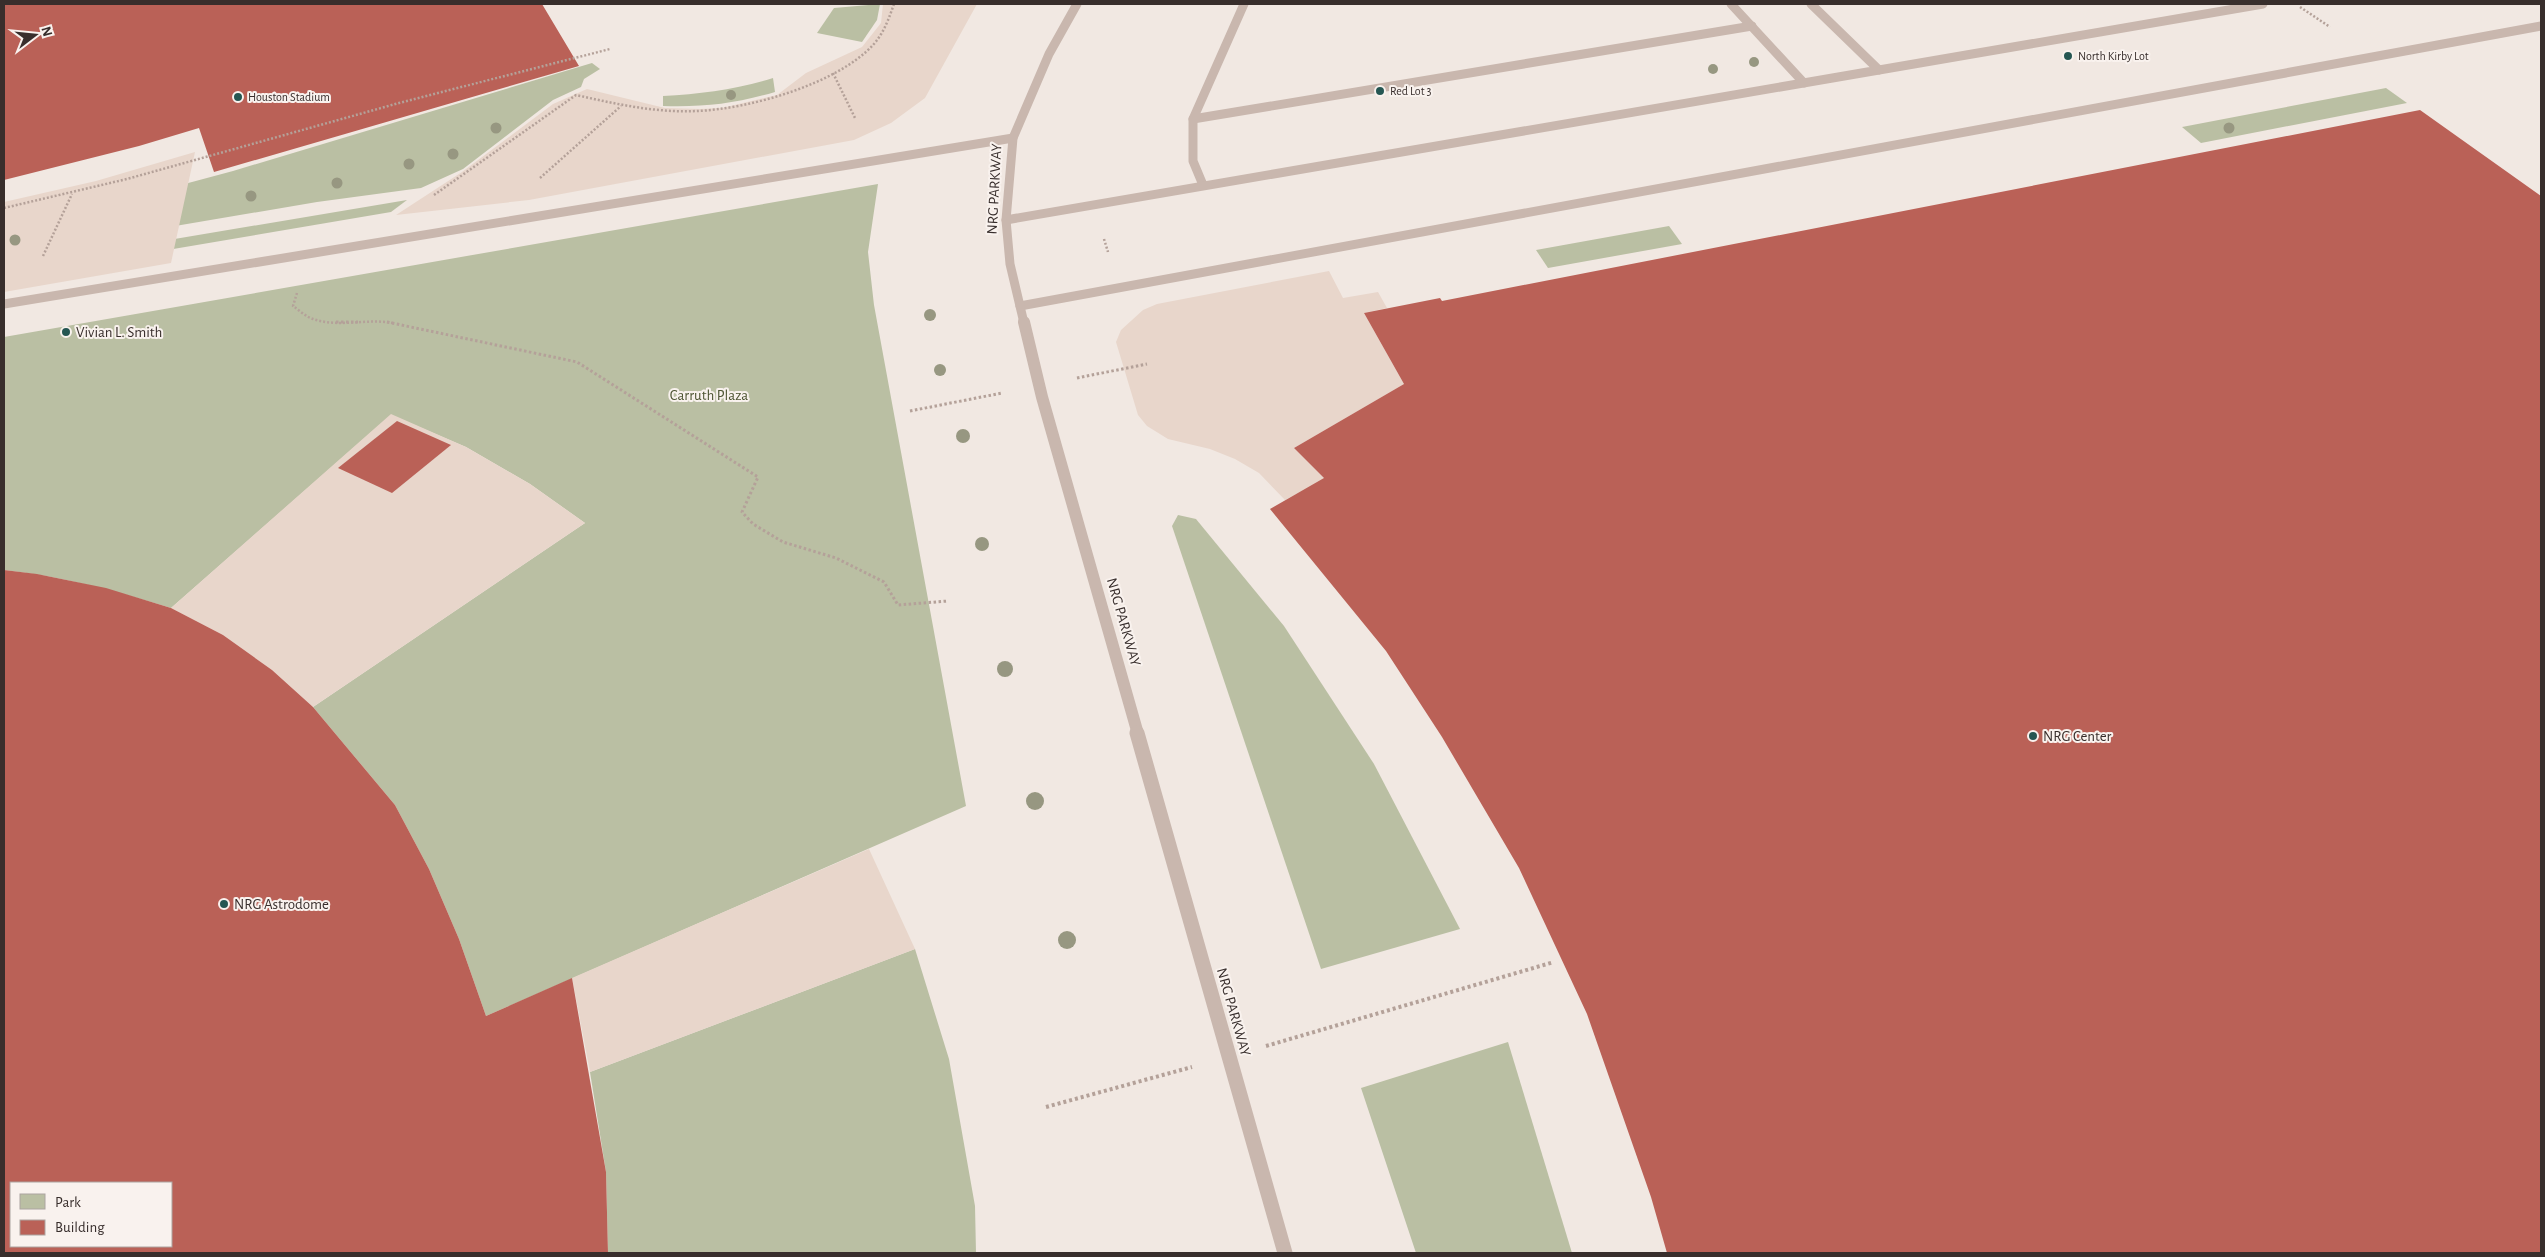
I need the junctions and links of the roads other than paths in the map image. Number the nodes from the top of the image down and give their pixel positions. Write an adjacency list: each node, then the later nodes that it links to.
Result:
1 (1078, 4): 11 (lane, NRG PARKWAY)
2 (1244, 4): 10 (lane)
3 (1731, 4): 6 (lane)
4 (1811, 4): 8 (lane)
5 (2263, 4): 8 (lane)
6 (1752, 26): 9 (lane); 10 (lane)
7 (2541, 26): 15 (lane)
8 (1880, 70): 9 (lane)
9 (1804, 83): 12 (lane)
10 (1193, 119): 12 (lane)
11 (1013, 138): 13 (lane, NRG PARKWAY); 14 (lane)
12 (1202, 185): 13 (lane)
13 (1006, 220): 15 (lane, NRG PARKWAY)
14 (4, 304)
15 (1020, 306): 16 (lane, NRG PARKWAY)
16 (1285, 1253)

